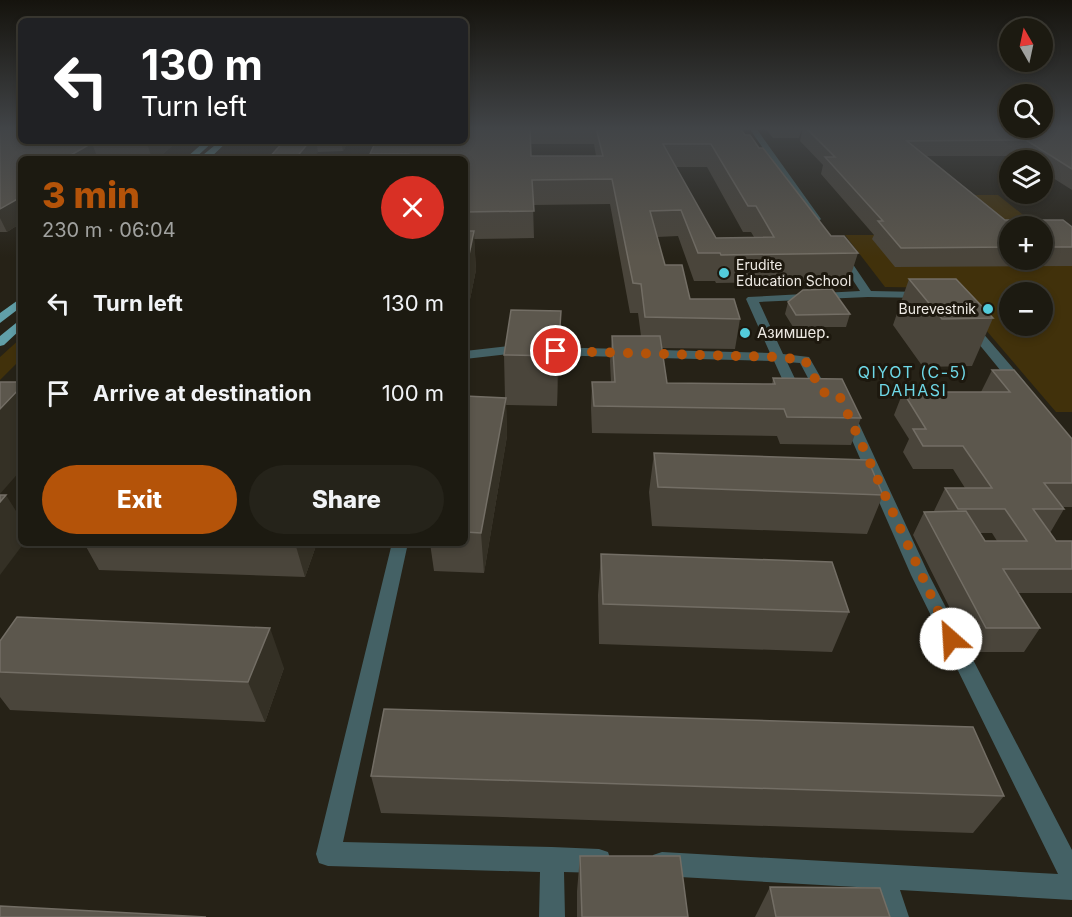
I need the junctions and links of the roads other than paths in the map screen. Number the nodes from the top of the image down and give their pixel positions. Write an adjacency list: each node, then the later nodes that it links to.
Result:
1 (782, 171): 2 (street)
2 (822, 227)
3 (835, 246): 4 (street)
4 (868, 294): 5 (street); 12 (street)
5 (936, 295)
6 (18, 305): 8 (main road)
7 (961, 316): 13 (street)
8 (0, 319)
9 (18, 326): 10 (main road)
10 (0, 342)
11 (468, 355): 12 (street)
12 (777, 357): 14 (street); 14 (street)
13 (1025, 391)
14 (822, 392): 18 (street)
15 (399, 546): 16 (street)
16 (552, 859): 17 (street); 20 (street)
17 (883, 875): 19 (street); 21 (street)
18 (1072, 876)
19 (1072, 887)
20 (552, 917)
21 (896, 917)

